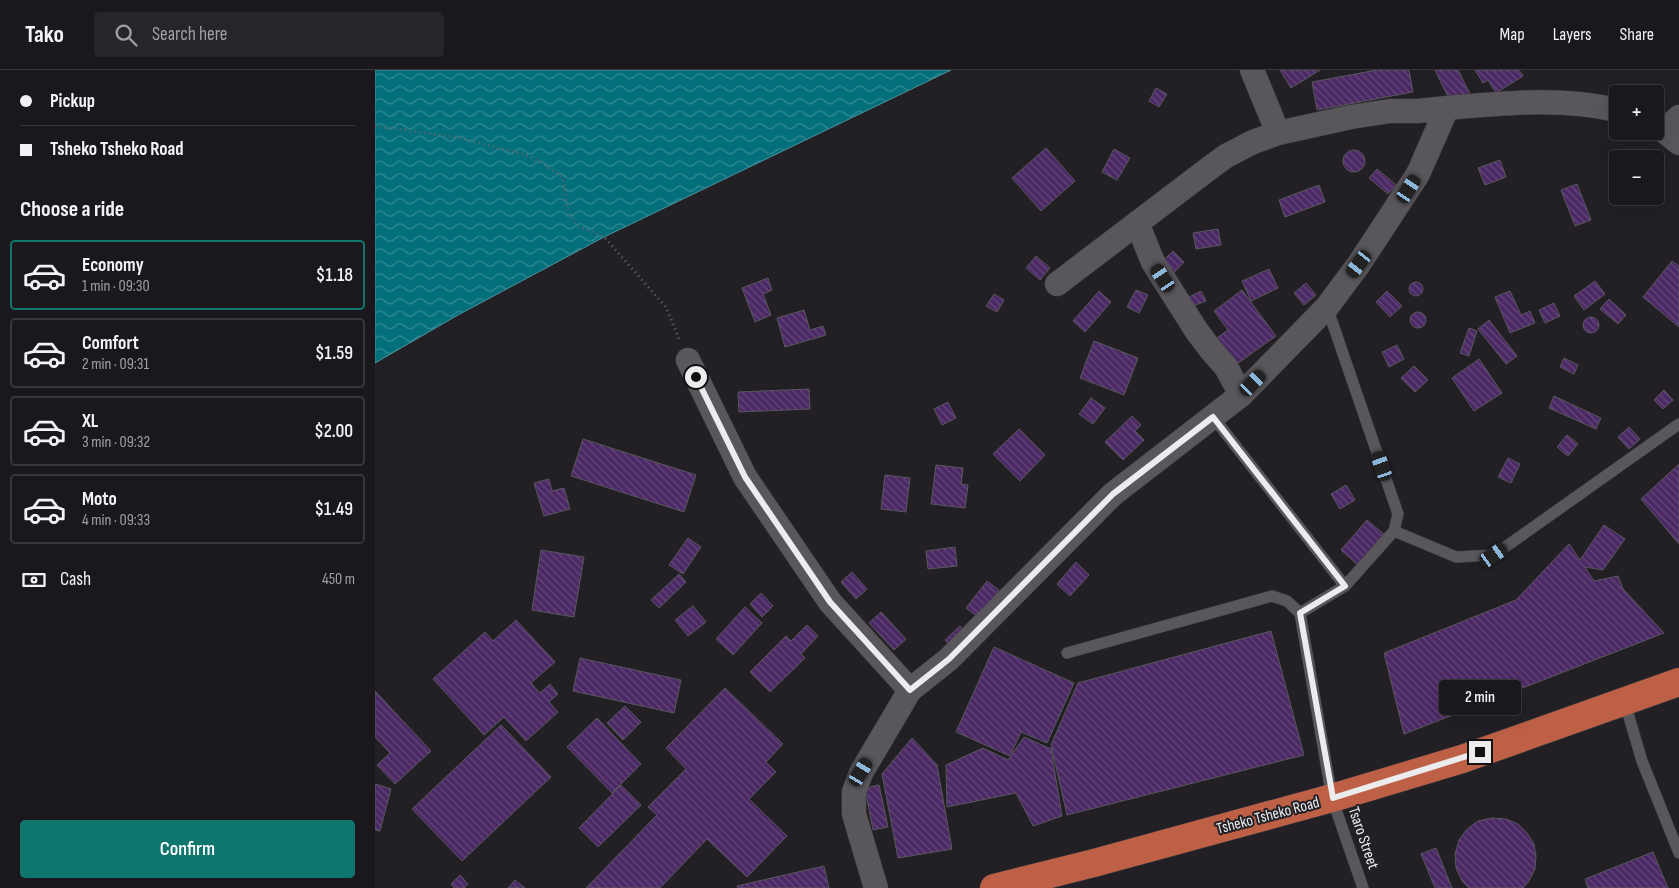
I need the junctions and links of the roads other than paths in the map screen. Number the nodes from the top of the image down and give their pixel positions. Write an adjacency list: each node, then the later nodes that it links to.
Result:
1 (1252, 70): 4 (street)
2 (1447, 108): 3 (street); 4 (street); 7 (street)
3 (1609, 108)
4 (1278, 133): 5 (street)
5 (1137, 223): 6 (street); 9 (street)
6 (1057, 284)
7 (1327, 307): 9 (street); 12 (lane)
8 (688, 360): 17 (street)
9 (1241, 395): 10 (street)
10 (1213, 417): 13 (lane); 17 (street)
11 (1679, 424): 12 (lane)
12 (1394, 531): 13 (lane)
13 (1345, 586): 14 (lane)
14 (1300, 613): 15 (lane); 19 (lane, Tsaro Street)
15 (1067, 653)
16 (1679, 682): 18 (highway, Tsheko Tsheko Road)
17 (910, 690): 21 (street)
18 (1624, 700): 19 (highway, Tsheko Tsheko Road); 20 (lane)
19 (1333, 798): 22 (highway, Tsheko Tsheko Road); 23 (lane, Tsaro Street)
20 (1679, 853)
21 (876, 888)
22 (994, 888)
23 (1363, 888)

